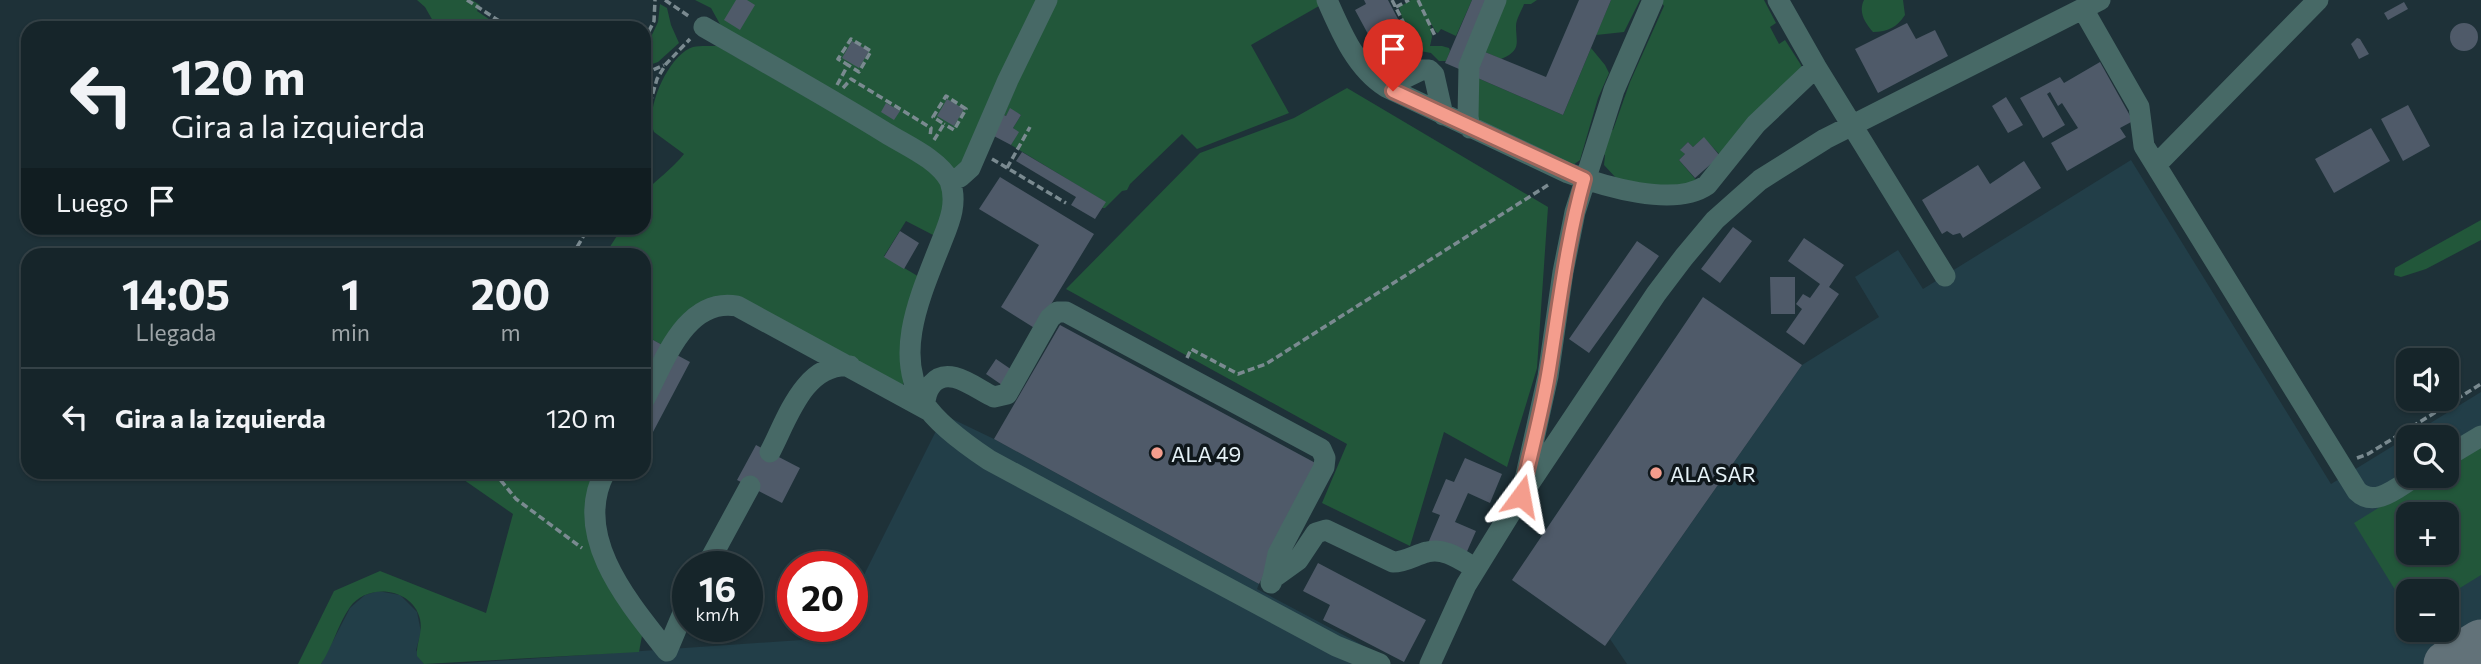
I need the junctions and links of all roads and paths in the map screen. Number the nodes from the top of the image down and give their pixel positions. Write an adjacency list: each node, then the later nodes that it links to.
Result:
1 (467, 0): 15 (path)
2 (655, 0): 16 (path)
3 (665, 0): 17 (path)
4 (1047, 0): 33 (lane)
5 (1327, 0): 25 (lane)
6 (1392, 0): 14 (path)
7 (1409, 0): 14 (path)
8 (1418, 0): 18 (path)
9 (1496, 0): 22 (lane)
10 (1653, 0): 37 (lane)
11 (1777, 0): 23 (lane)
12 (2092, 4): 30 (lane); 35 (lane)
13 (2311, 5): 35 (lane)
14 (1396, 7): 19 (path)
15 (499, 21)
16 (651, 27)
17 (704, 27): 20 (path); 27 (lane)
18 (1436, 38)
19 (1418, 51)
20 (666, 64): 24 (path); 26 (path)
21 (848, 65): 21 (path); 27 (path)
22 (1468, 66): 28 (lane); 32 (lane)
23 (1816, 67): 30 (lane); 37 (lane)
24 (651, 72)
25 (1386, 88): 28 (lane); 28 (lane)
26 (651, 94)
27 (834, 95): 34 (lane); 34 (path)
28 (1434, 105): 32 (lane)
29 (944, 124): 29 (path); 34 (path)
30 (1853, 125): 40 (lane); 47 (lane)
31 (1030, 127): 36 (path)
32 (1470, 128): 37 (lane)
33 (978, 150): 36 (path); 38 (lane)
34 (926, 151): 38 (lane)
35 (2156, 165): 51 (lane)
36 (1007, 168): 39 (path)
37 (1576, 176): 41 (path); 45 (lane)
38 (950, 181): 46 (lane)
39 (1066, 203)
40 (1945, 276)
41 (1199, 353)
42 (850, 366): 44 (lane); 46 (lane); 50 (lane)
43 (2481, 384): 51 (path)
44 (651, 387)
45 (1543, 401): 47 (lane); 56 (lane)
46 (927, 407): 60 (lane); 61 (lane)
47 (1572, 419): 56 (lane)
48 (2481, 436): 49 (lane)
49 (2459, 449)
50 (770, 452)
51 (2333, 453): 55 (lane)
52 (500, 479): 58 (path)
53 (602, 479): 58 (lane)
54 (750, 486): 57 (lane)
55 (2396, 488)
56 (1521, 496): 59 (lane)
57 (715, 551)
58 (610, 568): 62 (lane)
59 (1475, 568): 60 (lane); 64 (lane)
60 (1273, 578): 61 (lane)
61 (1259, 605): 63 (lane)
62 (672, 639)
63 (1380, 664)
64 (1430, 664)

